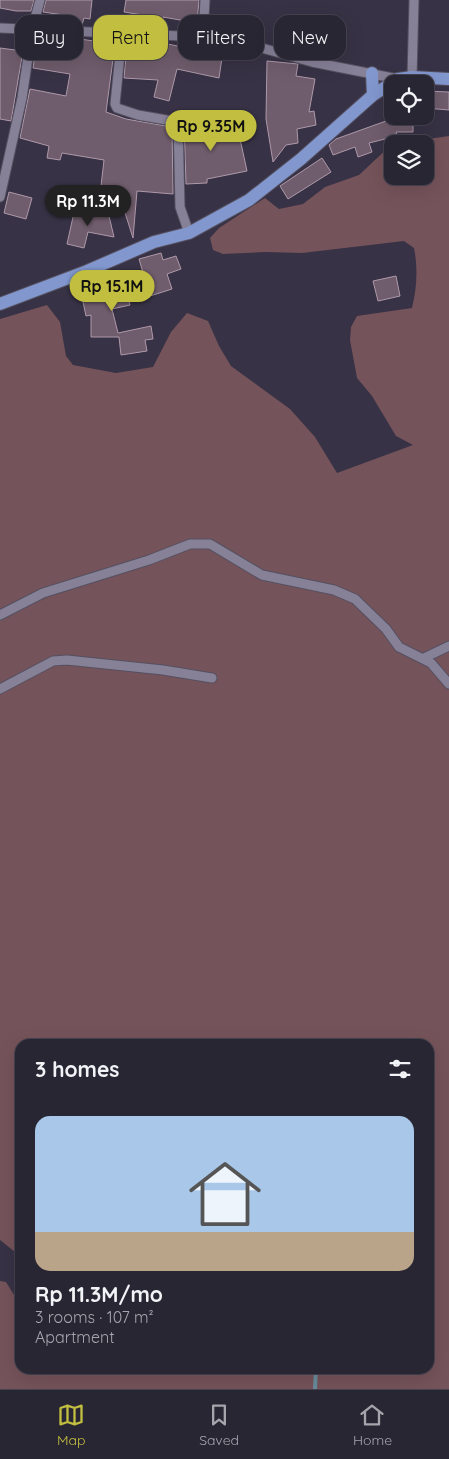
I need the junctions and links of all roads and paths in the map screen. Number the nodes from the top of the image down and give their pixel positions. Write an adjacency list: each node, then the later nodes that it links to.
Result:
1 (40, 0): 4 (street)
2 (205, 0): 5 (street)
3 (414, 0): 12 (street)
4 (36, 15)
5 (204, 15)
6 (0, 28): 7 (street)
7 (15, 29)
8 (264, 49): 11 (street)
9 (28, 60): 18 (street)
10 (119, 60): 19 (street)
11 (372, 73): 13 (street); 17 (main road)
12 (412, 75)
13 (384, 76)
14 (434, 78): 15 (main road)
15 (449, 79)
16 (384, 88): 17 (main road)
17 (373, 95): 19 (main road)
18 (0, 197)
19 (188, 233): 20 (main road)
20 (0, 304)
21 (0, 615): 23 (street)
22 (449, 646): 23 (street)
23 (424, 658): 25 (street)
24 (212, 678): 26 (street)
25 (449, 684)
26 (0, 689)

